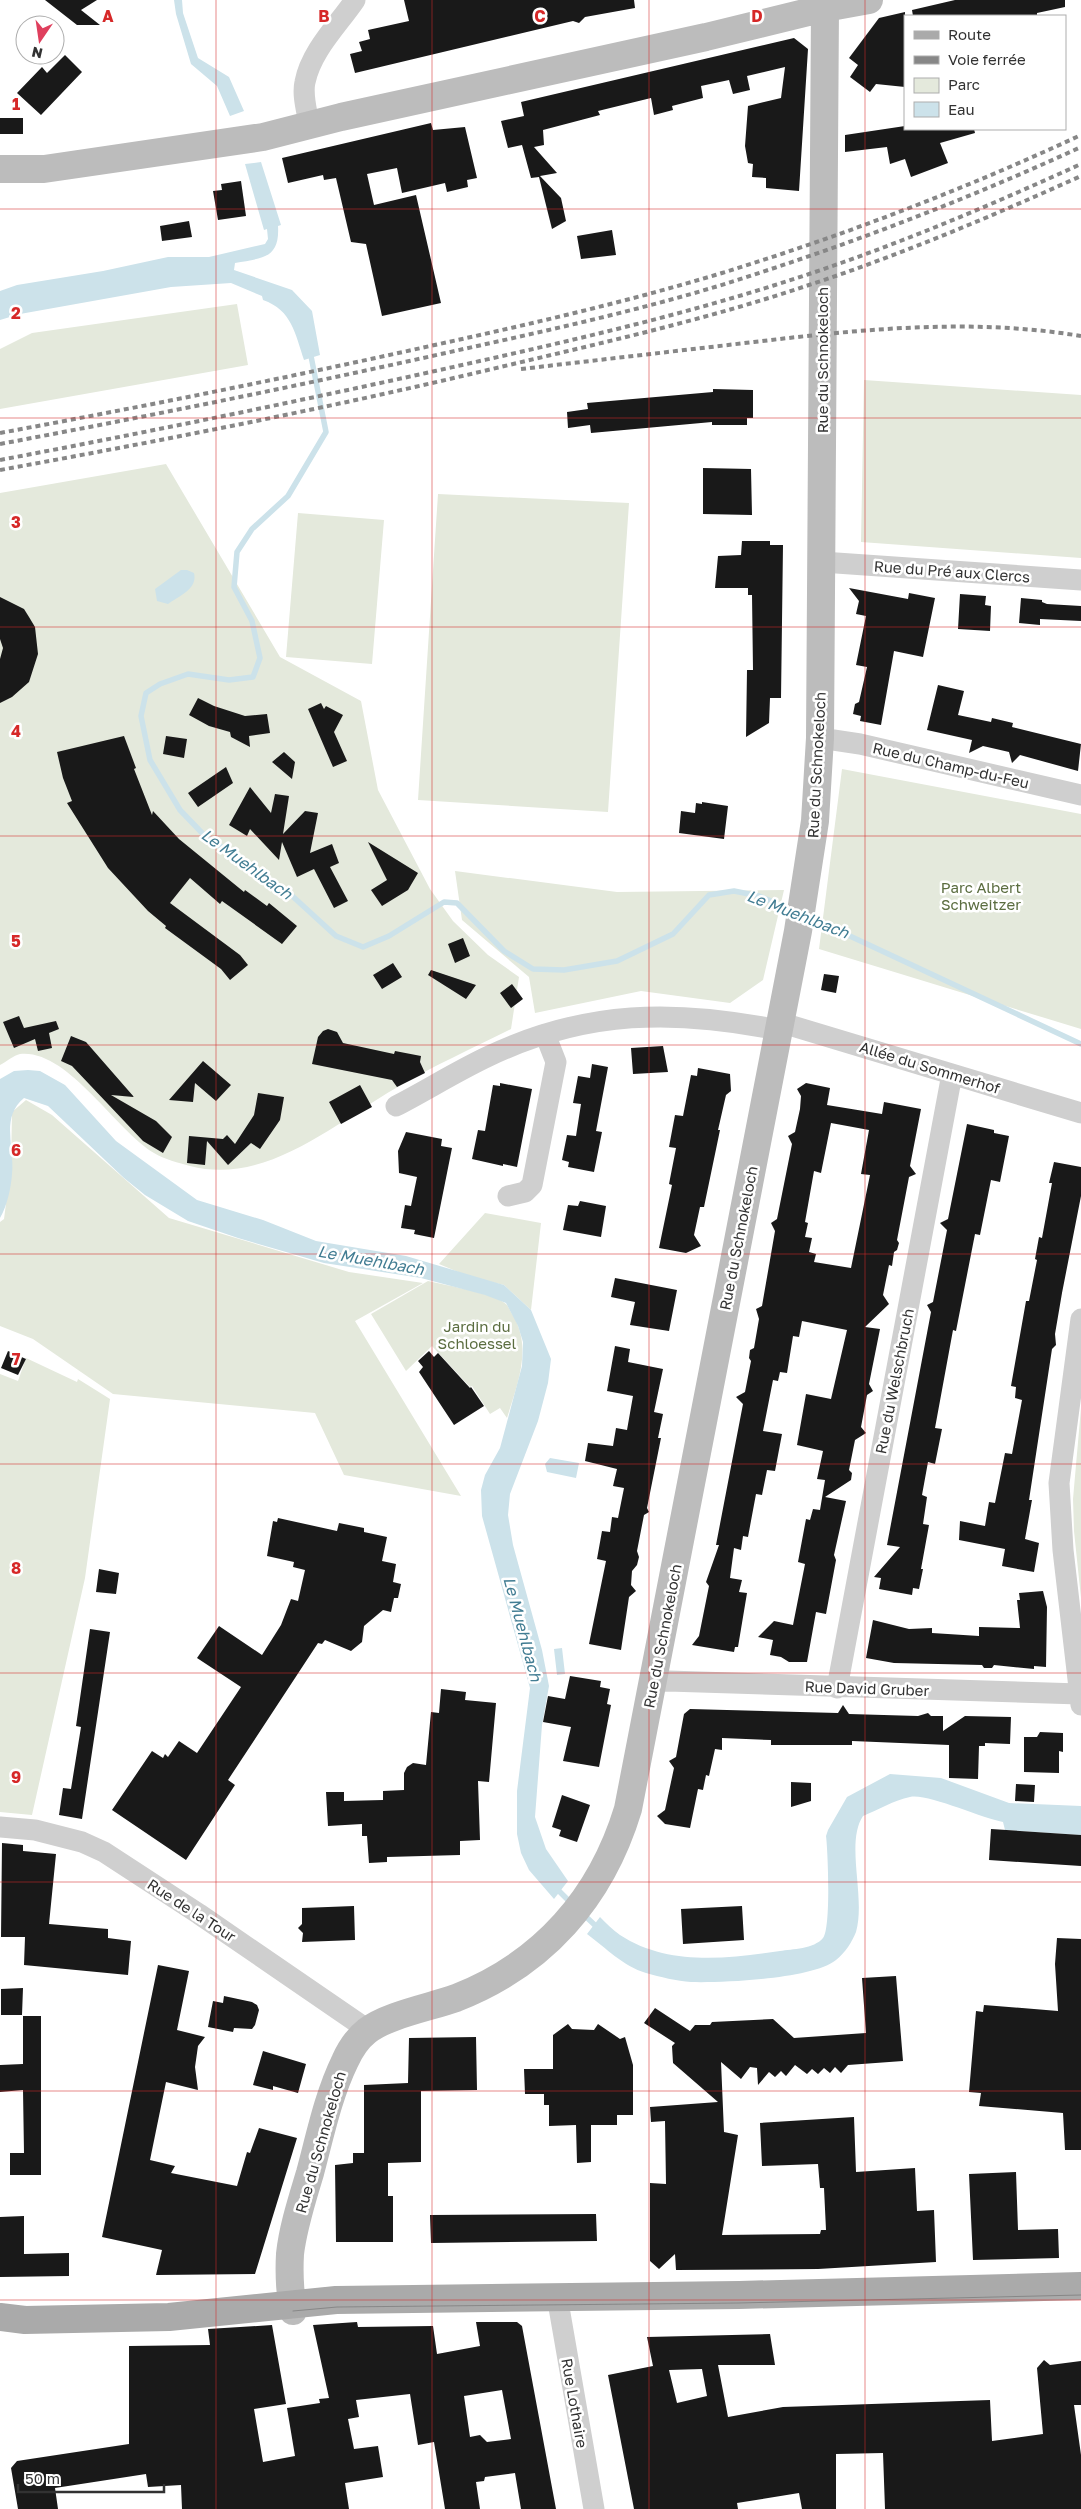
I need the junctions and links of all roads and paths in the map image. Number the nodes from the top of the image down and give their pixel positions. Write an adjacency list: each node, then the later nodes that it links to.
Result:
1 (355, 0): 4 (street)
2 (869, 0): 3 (street)
3 (825, 8): 4 (street); 6 (street, Rue du Schnokeloch)
4 (309, 124): 5 (street)
5 (0, 169)
6 (822, 562): 7 (street, Rue du Pré aux Clercs); 8 (street, Rue du Schnokeloch)
7 (1081, 580)
8 (820, 738): 9 (street, Rue du Champ-du-Feu); 10 (street, Rue du Schnokeloch)
9 (1081, 795)
10 (778, 1026): 11 (street, Allée du Sommerhof); 12 (street, Allée du Sommerhof); 17 (street, Rue du Schnokeloch)
11 (544, 1034): 13 (street, Allée du Sommerhof); 15 (street)
12 (952, 1074): 14 (street, Allée du Sommerhof); 18 (street, Rue du Welschbruch)
13 (396, 1106)
14 (1081, 1112)
15 (508, 1196)
16 (1081, 1319): 19 (street)
17 (654, 1682): 18 (street, Rue David Gruber); 21 (street, Rue du Schnokeloch)
18 (837, 1688): 19 (street, Rue David Gruber)
19 (1080, 1699)
20 (0, 1827): 21 (street, Rue de la Tour)
21 (368, 2030): 24 (street, Rue du Schnokeloch)
22 (1081, 2286): 23 (main road)
23 (557, 2296): 24 (main road); 27 (street, Rue Lothaire)
24 (292, 2307): 25 (main road); 26 (main road)
25 (0, 2317)
26 (0, 2324)
27 (594, 2509)

